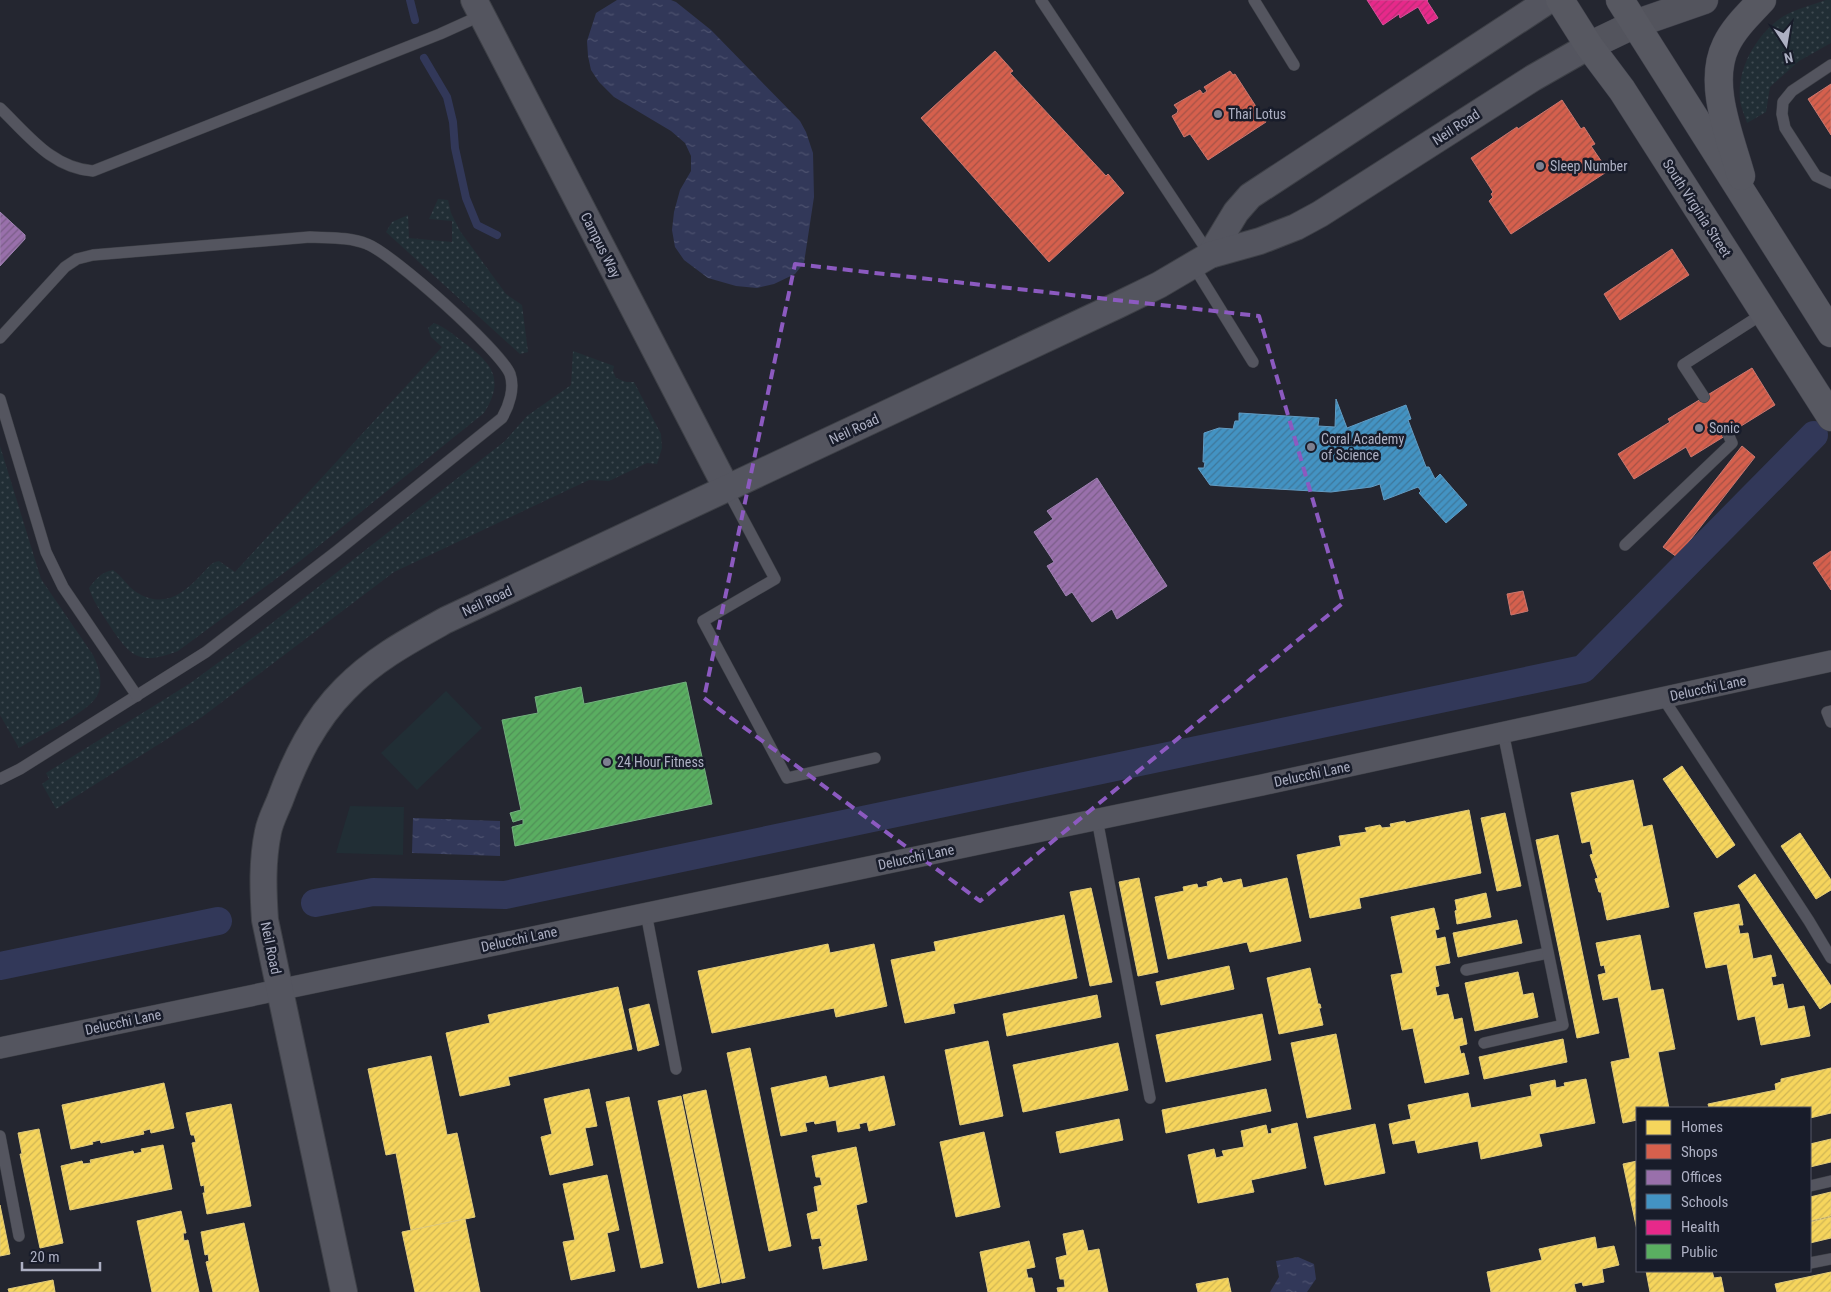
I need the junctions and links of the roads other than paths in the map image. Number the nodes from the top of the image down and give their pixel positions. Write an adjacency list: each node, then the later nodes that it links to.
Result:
1 (1041, 0): 16 (lane)
2 (1254, 0): 11 (lane)
3 (1549, 0): 16 (street, Neil Road)
4 (1560, 0): 10 (main road, South Virginia Street)
5 (1620, 0): 9 (main road)
6 (1704, 0): 9 (main road, Neil Road)
7 (1762, 0): 15 (main road)
8 (478, 8): 13 (lane); 25 (street, Campus Way)
9 (1635, 24): 10 (main road, Neil Road); 15 (main road)
10 (1590, 46): 16 (street, Neil Road); 17 (main road, South Virginia Street)
11 (1294, 65)
12 (1831, 65): 14 (lane)
13 (0, 108)
14 (1831, 183)
15 (1748, 202): 18 (main road)
16 (1201, 260): 20 (lane); 25 (street, Neil Road)
17 (1764, 313): 21 (lane); 23 (main road, South Virginia Street)
18 (1831, 333)
19 (0, 338): 28 (lane)
20 (1253, 362)
21 (1704, 397)
22 (0, 399): 28 (lane)
23 (1831, 417)
24 (1728, 434): 26 (lane)
25 (727, 489): 33 (lane); 40 (street, Neil Road)
26 (1625, 546)
27 (1831, 661): 29 (street, Delucchi Lane)
28 (137, 696): 34 (lane)
29 (1663, 698): 32 (street, Delucchi Lane); 38 (lane)
30 (1831, 711): 31 (lane)
31 (1831, 722)
32 (1503, 732): 35 (street, Delucchi Lane); 37 (lane)
33 (875, 758)
34 (0, 779)
35 (1097, 819): 36 (street, Delucchi Lane); 44 (lane)
36 (646, 913): 40 (street, Delucchi Lane); 43 (lane)
37 (1548, 953): 39 (lane); 41 (lane)
38 (1831, 958)
39 (1466, 970)
40 (279, 989): 42 (street, Delucchi Lane); 51 (street, Neil Road)
41 (1484, 1043)
42 (0, 1048)
43 (676, 1069)
44 (1150, 1098)
45 (0, 1136): 48 (lane)
46 (1831, 1181): 47 (lane)
47 (1811, 1186)
48 (19, 1236)
49 (1831, 1258): 50 (lane)
50 (1811, 1262)
51 (344, 1292)

